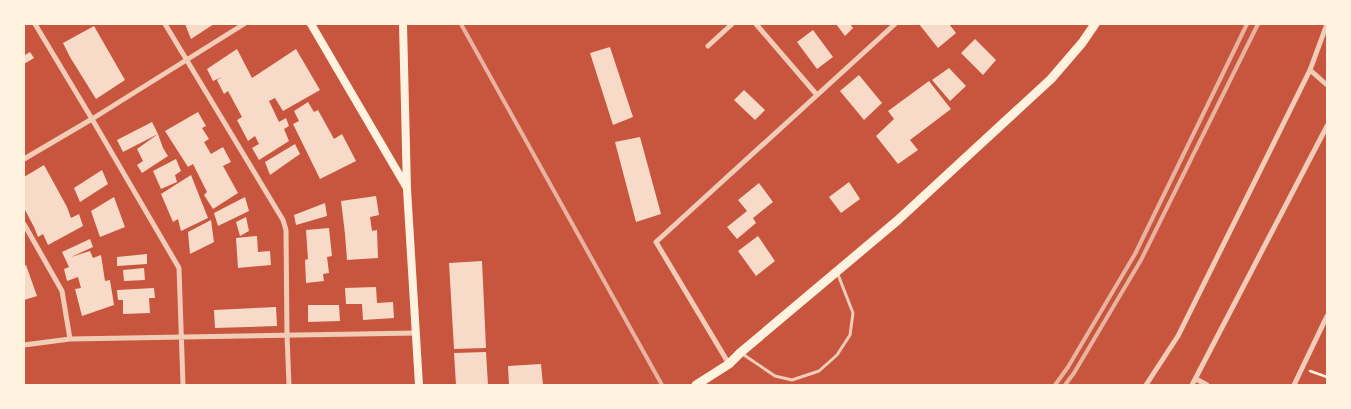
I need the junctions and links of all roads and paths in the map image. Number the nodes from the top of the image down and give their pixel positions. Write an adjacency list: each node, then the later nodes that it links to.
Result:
1 (35, 24): 16 (street)
2 (165, 24): 12 (street)
3 (244, 24): 12 (street)
4 (311, 24): 19 (main road)
5 (403, 24): 19 (main road)
6 (732, 24): 11 (street)
7 (756, 24): 15 (street)
8 (895, 24): 15 (street)
9 (1095, 24): 21 (main road)
10 (1327, 24): 13 (street)
11 (708, 46)
12 (186, 60): 16 (street); 24 (street)
13 (1310, 70): 14 (street); 37 (street)
14 (1327, 84)
15 (818, 94): 29 (street)
16 (92, 119): 18 (street); 25 (street)
17 (1327, 126): 32 (street)
18 (24, 159)
19 (407, 189): 23 (main road)
20 (24, 224): 26 (street)
21 (837, 272): 28 (main road); 28 (lane)
22 (1327, 316): 30 (street)
23 (416, 333): 24 (street); 35 (main road)
24 (287, 335): 25 (street); 34 (street)
25 (181, 337): 26 (street); 33 (street)
26 (70, 339): 27 (street)
27 (24, 345)
28 (740, 353): 29 (main road)
29 (730, 364): 36 (main road)
30 (1302, 368): 31 (path); 40 (street)
31 (1327, 377)
32 (1196, 379): 38 (street); 39 (street)
33 (183, 385)
34 (289, 385)
35 (418, 385)
36 (696, 385)
37 (1146, 385)
38 (1192, 385)
39 (1207, 385)
40 (1294, 385)

